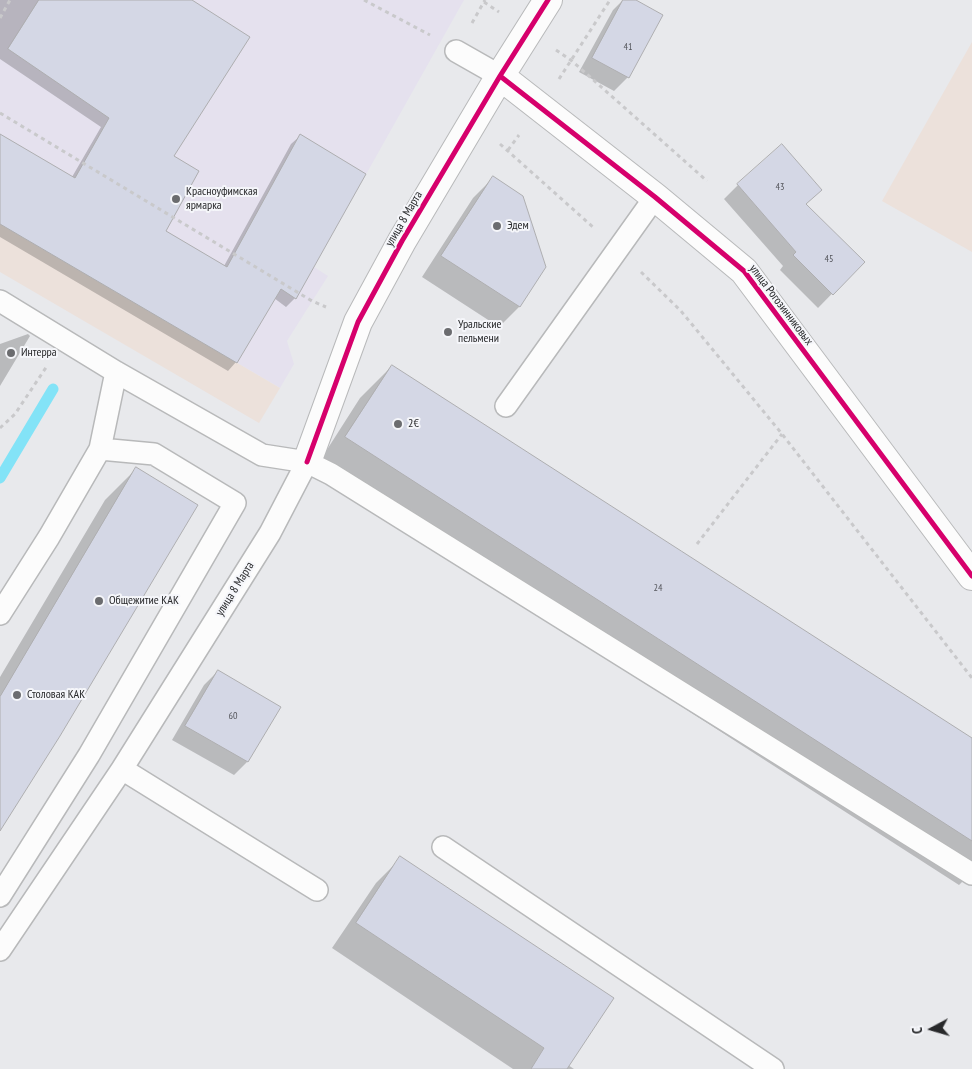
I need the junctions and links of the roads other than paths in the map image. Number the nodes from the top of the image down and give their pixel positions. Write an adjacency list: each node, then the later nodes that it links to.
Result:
1 (548, 0): 3 (street, улица 8 Марта)
2 (456, 51): 3 (lane)
3 (500, 76): 4 (street, улица Рогозинниковых); 9 (street, улица 8 Марта)
4 (655, 197): 7 (lane); 10 (street, улица Рогозинниковых)
5 (0, 301): 6 (lane)
6 (116, 372): 8 (lane); 9 (lane)
7 (506, 406)
8 (100, 449): 11 (lane); 16 (lane)
9 (307, 462): 12 (lane, улица 8 Марта); 14 (lane)
10 (972, 576)
11 (0, 614)
12 (122, 769): 15 (lane); 17 (lane, улица 8 Марта)
13 (443, 847): 18 (lane)
14 (972, 874)
15 (317, 890)
16 (0, 896)
17 (0, 950)
18 (773, 1069)

